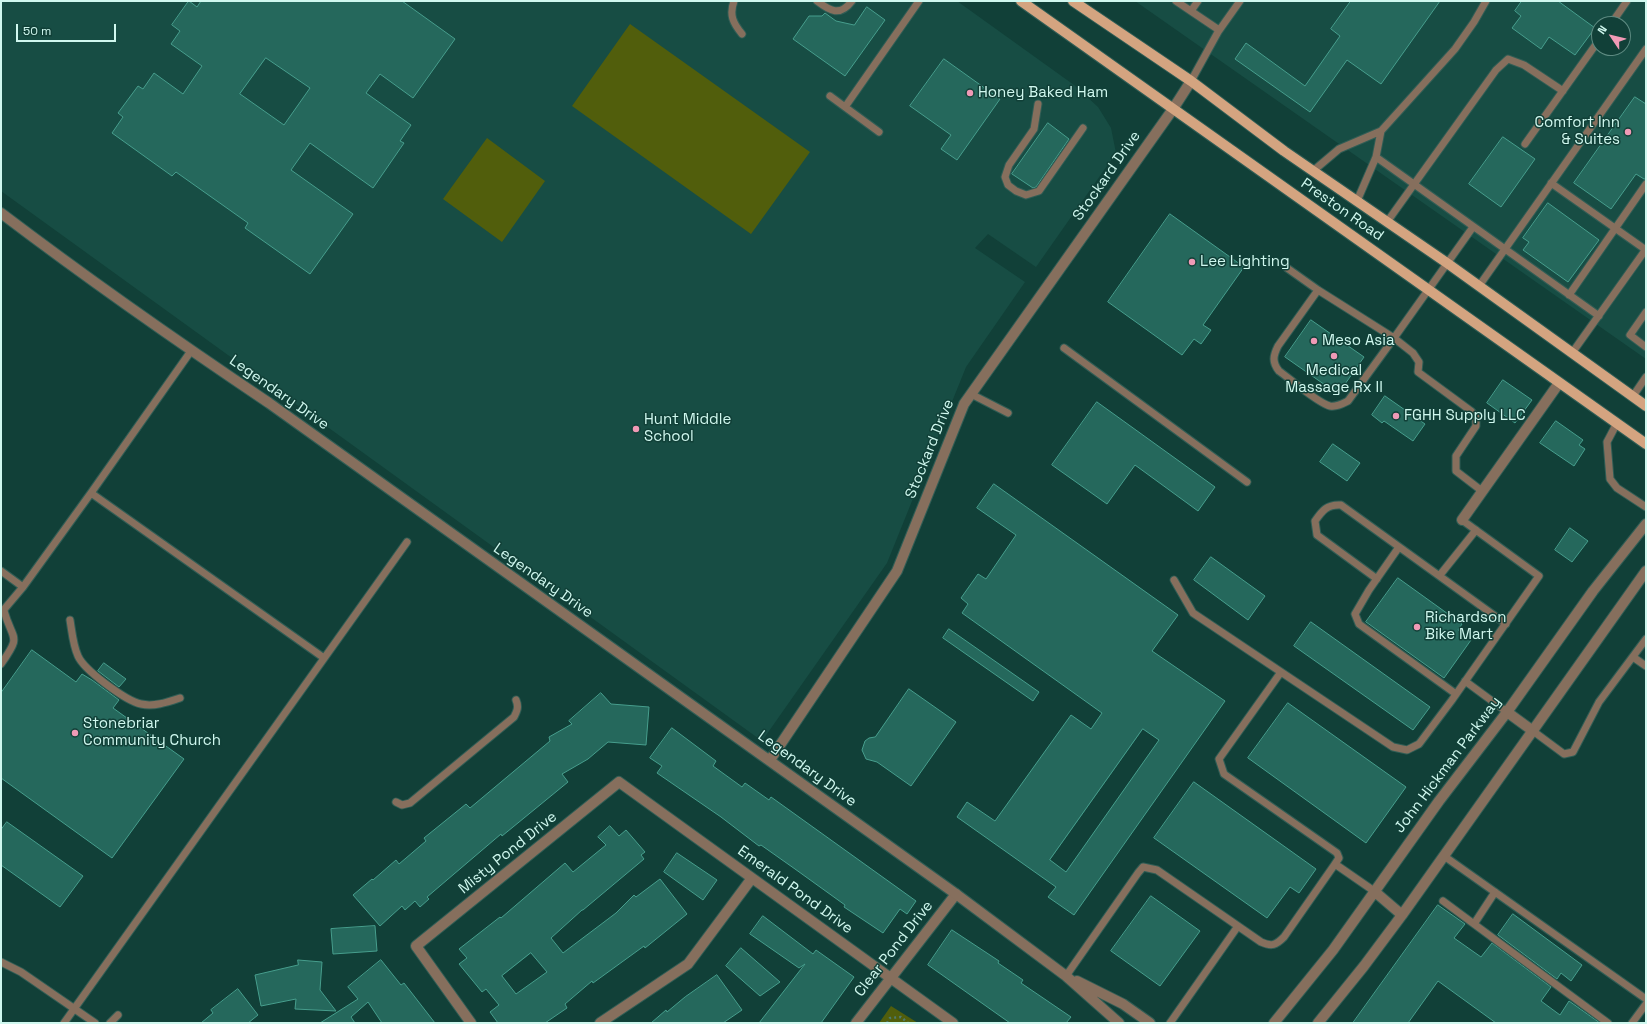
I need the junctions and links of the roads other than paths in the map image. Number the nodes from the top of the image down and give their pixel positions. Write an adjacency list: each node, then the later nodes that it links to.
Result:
1 (734, 1): 15 (lane)
2 (817, 1): 3 (lane)
3 (852, 1)
4 (919, 1): 22 (lane)
5 (1020, 1): 23 (main road, Preston Road)
6 (1073, 1): 18 (main road, Preston Road)
7 (1176, 1): 12 (lane)
8 (1198, 1): 12 (lane)
9 (1240, 1): 14 (lane)
10 (1486, 1): 25 (lane)
11 (1627, 1): 13 (lane)
12 (1191, 11): 14 (lane)
13 (1617, 16)
14 (1219, 30): 18 (lane)
15 (742, 34)
16 (1646, 49): 30 (lane)
17 (1591, 51): 19 (lane)
18 (1191, 81): 23 (street, Stockard Drive); 29 (main road, Preston Road)
19 (1563, 91): 27 (lane); 31 (lane)
20 (830, 96): 22 (lane)
21 (1038, 104): 24 (lane)
22 (845, 107): 26 (lane)
23 (1173, 108): 43 (main road, Preston Road); 55 (street, Stockard Drive)
24 (1083, 128)
25 (1381, 131): 28 (lane); 29 (lane)
26 (879, 132)
27 (1525, 144)
28 (1376, 157): 31 (lane); 33 (lane)
29 (1314, 172): 33 (main road, Preston Road)
30 (1551, 183): 37 (lane); 38 (lane)
31 (1414, 184): 35 (lane); 36 (lane)
32 (1646, 184): 37 (lane)
33 (1357, 201): 35 (main road, Preston Road)
34 (1, 213): 51 (street, Legendary Drive)
35 (1387, 222): 40 (main road, Preston Road)
36 (1474, 227): 38 (lane); 40 (lane)
37 (1615, 228): 39 (lane); 45 (lane)
38 (1504, 249): 42 (lane); 45 (lane)
39 (1646, 249): 47 (lane)
40 (1447, 263): 42 (main road, Preston Road); 43 (lane)
41 (1287, 268): 44 (lane)
42 (1479, 286): 52 (main road, Preston Road)
43 (1429, 289): 48 (lane); 54 (main road, Preston Road)
44 (1318, 290): 48 (lane); 48 (lane)
45 (1569, 295): 47 (lane)
46 (1646, 312): 49 (lane)
47 (1599, 316): 52 (lane)
48 (1394, 338): 62 (lane)
49 (1646, 347)
50 (1064, 348): 61 (lane)
51 (191, 351): 63 (lane); 91 (street, Legendary Drive)
52 (1572, 353): 56 (main road, Preston Road)
53 (1646, 378): 56 (lane)
54 (1559, 383): 59 (main road, Preston Road); 62 (street)
55 (971, 394): 58 (lane); 91 (street, Stockard Drive)
56 (1633, 396): 57 (main road, Preston Road)
57 (1646, 406)
58 (1008, 412)
59 (1617, 424): 60 (main road, Preston Road); 64 (lane)
60 (1646, 444)
61 (1247, 482)
62 (1482, 491): 65 (street)
63 (91, 492): 75 (lane); 81 (lane)
64 (1646, 507)
65 (1462, 520): 67 (lane)
66 (1646, 524): 89 (street, John Hickman Parkway)
67 (1476, 530): 72 (lane); 78 (lane)
68 (407, 542): 81 (lane)
69 (1399, 547): 72 (lane); 73 (lane); 73 (lane)
70 (1, 571): 75 (lane)
71 (1646, 571): 90 (street)
72 (1440, 575): 78 (lane)
73 (1377, 579): 86 (lane)
74 (1174, 580): 84 (lane)
75 (23, 587): 76 (lane)
76 (3, 612): 82 (lane)
77 (70, 620): 87 (lane)
78 (1506, 624): 85 (lane)
79 (1646, 638): 80 (lane)
80 (1633, 657): 83 (lane); 90 (lane)
81 (324, 658): 109 (lane)
82 (1, 664)
83 (1646, 666)
84 (1282, 672): 86 (lane); 95 (lane)
85 (1465, 681): 86 (lane); 89 (lane)
86 (1456, 694)
87 (180, 698)
88 (516, 700): 93 (lane)
89 (1507, 712): 90 (street); 97 (street, John Hickman Parkway)
90 (1533, 731): 94 (street)
91 (770, 760): 99 (street, Legendary Drive)
92 (619, 782): 96 (street, Emerald Pond Drive); 114 (street, Misty Pond Drive)
93 (396, 802)
94 (1444, 856): 98 (lane); 101 (street)
95 (1335, 864): 97 (lane); 103 (lane)
96 (752, 878): 106 (street, Emerald Pond Drive); 115 (street)
97 (1374, 891): 101 (street); 121 (street, John Hickman Parkway)
98 (1496, 892): 102 (lane); 107 (lane)
99 (956, 894): 105 (street, Legendary Drive); 106 (street, Clear Pond Drive)
100 (1443, 901): 102 (lane)
101 (1402, 915): 122 (street)
102 (1474, 924): 123 (lane)
103 (1238, 926): 105 (lane); 120 (lane)
104 (1, 962): 109 (lane)
105 (1066, 976): 118 (street, Legendary Drive); 119 (street, Legendary Drive)
106 (890, 977): 116 (street, Clear Pond Drive); 117 (street, Emerald Pond Drive)
107 (1646, 999)
108 (1646, 1004): 124 (lane)
109 (74, 1010): 111 (lane); 112 (lane)
110 (118, 1015): 113 (lane)
111 (64, 1023)
112 (95, 1023)
113 (110, 1023)
114 (471, 1023)
115 (600, 1023)
116 (856, 1023)
117 (953, 1023)
118 (1119, 1023)
119 (1150, 1023)
120 (1170, 1023)
121 (1274, 1023)
122 (1318, 1023)
123 (1608, 1023)
124 (1632, 1023)

